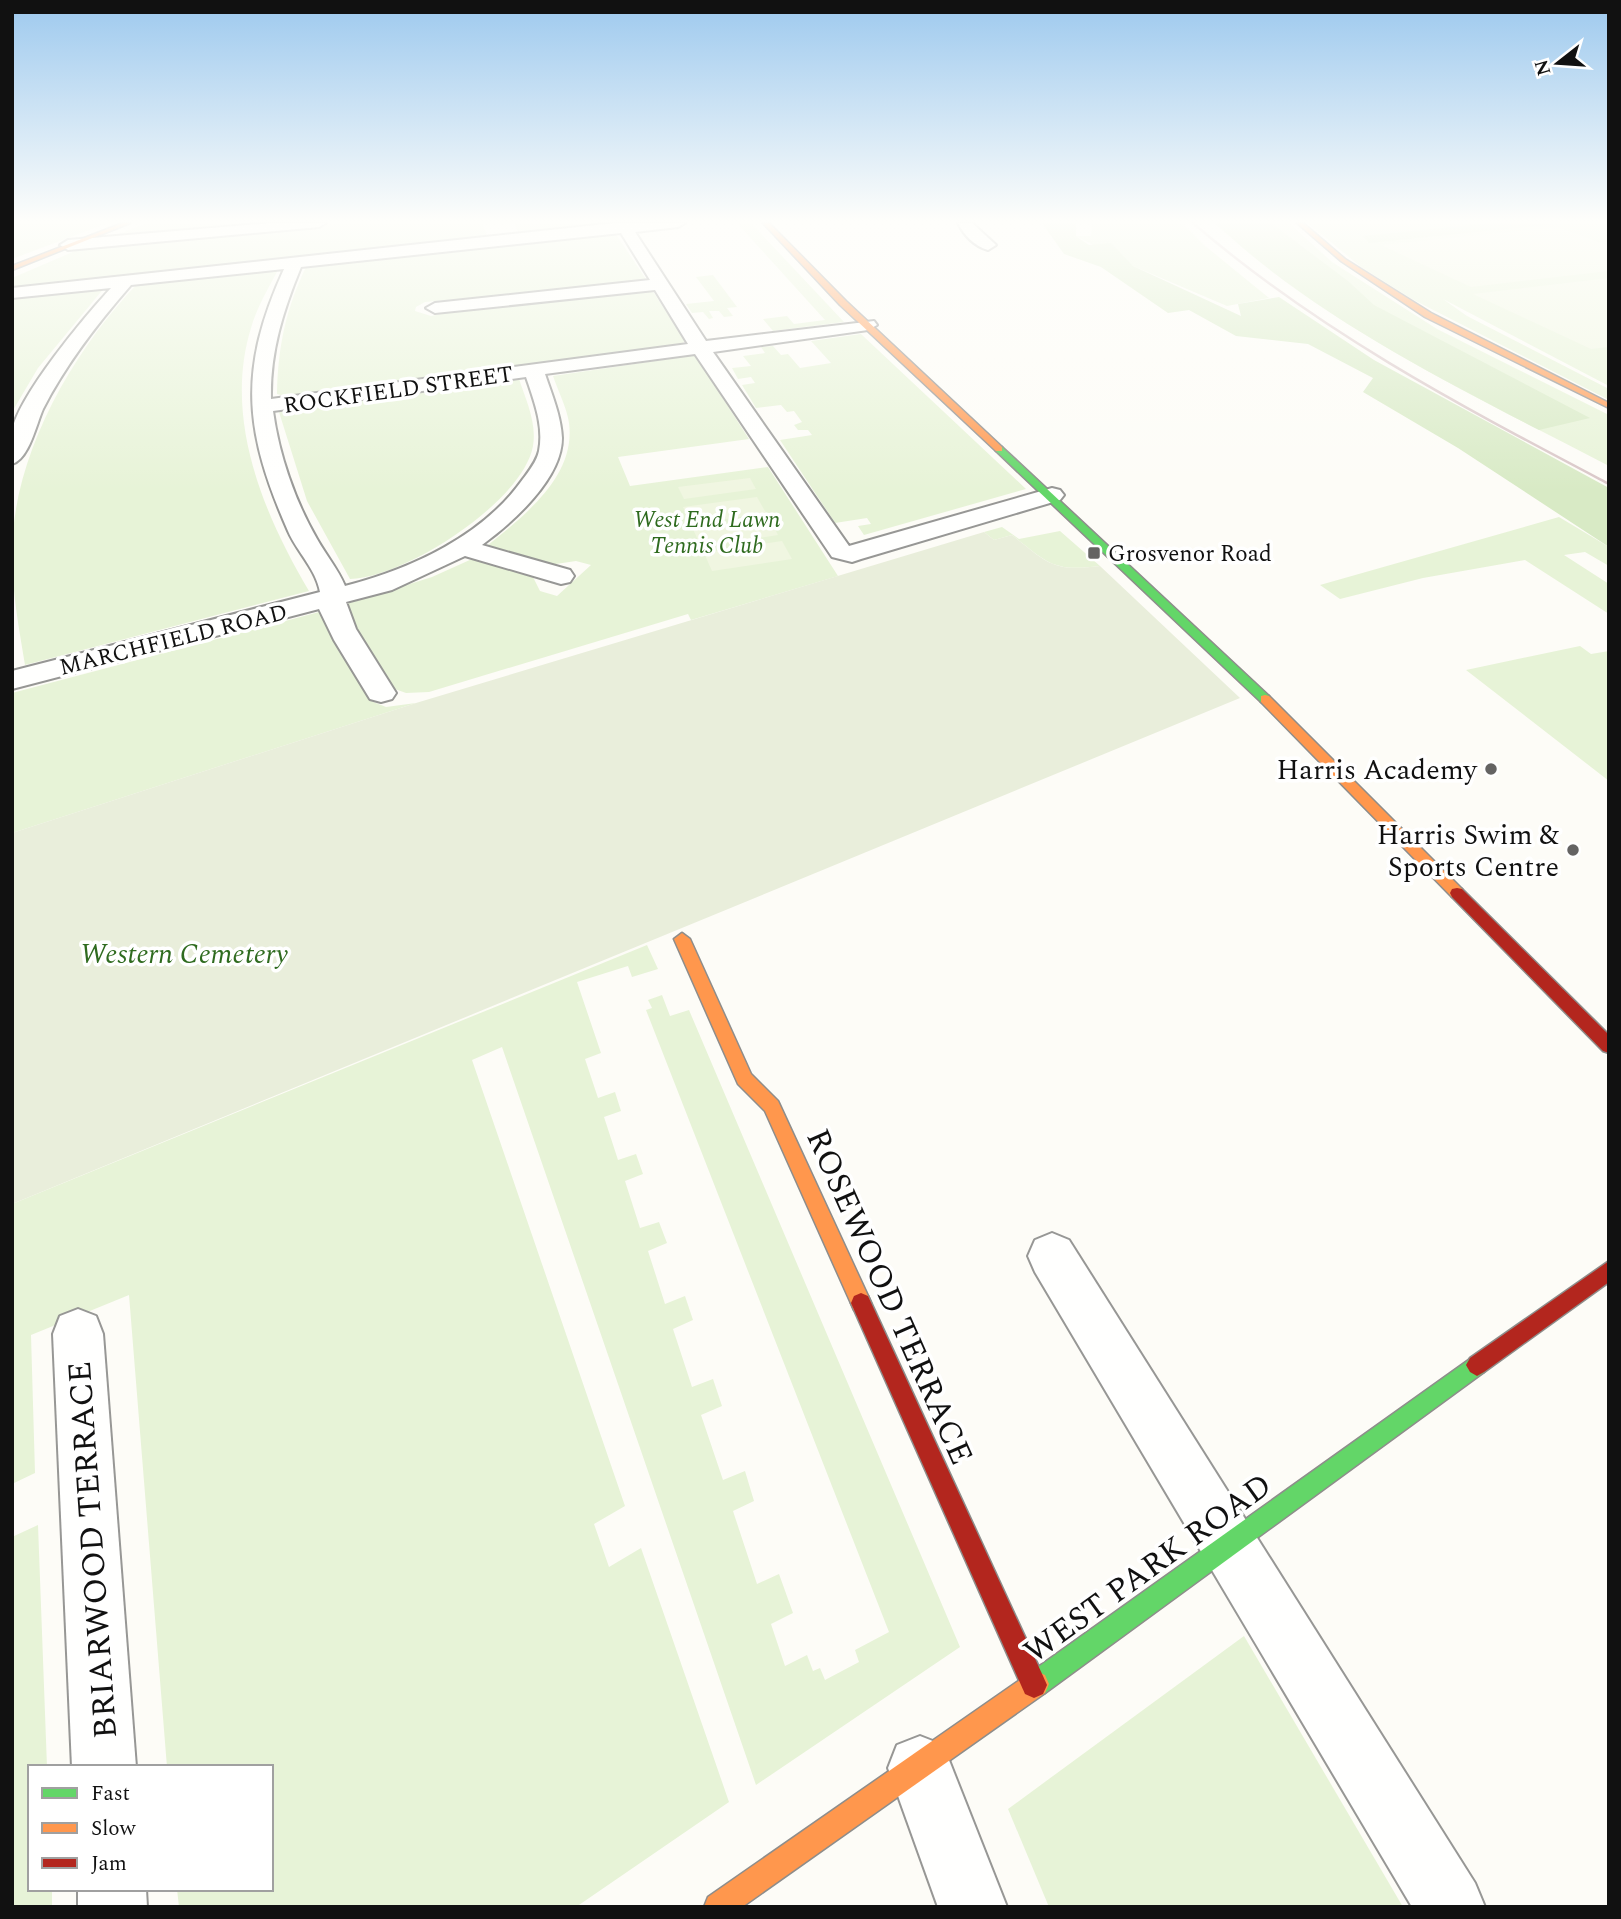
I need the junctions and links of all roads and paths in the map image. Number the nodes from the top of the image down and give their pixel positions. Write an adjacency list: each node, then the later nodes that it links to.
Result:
1 (97, 313): 11 (street)
2 (274, 313): 10 (street)
3 (680, 313): 7 (street)
4 (854, 313): 6 (street)
5 (1425, 313): 9 (street)
6 (868, 326): 7 (street, ROCKFIELD STREET); 12 (street)
7 (702, 347): 8 (street, ROCKFIELD STREET); 12 (street)
8 (534, 370): 10 (street, ROCKFIELD STREET); 13 (street, MARCHFIELD ROAD)
9 (1609, 405)
10 (260, 407): 15 (street)
11 (12, 457)
12 (1045, 490): 19 (street)
13 (463, 547): 14 (street); 15 (street, MARCHFIELD ROAD)
14 (561, 576)
15 (333, 597): 16 (street, MARCHFIELD ROAD); 17 (street)
16 (12, 680)
17 (381, 693)
18 (682, 939): 24 (street, ROSEWOOD TERRACE)
19 (1609, 1046)
20 (1052, 1256): 23 (street)
21 (1609, 1270): 23 (street, WEST PARK ROAD)
22 (78, 1334): 25 (street, BRIARWOOD TERRACE)
23 (1230, 1543): 24 (street, WEST PARK ROAD); 29 (street)
24 (1034, 1685): 26 (street, WEST PARK ROAD)
25 (104, 1765)
26 (920, 1768): 27 (street, WEST PARK ROAD); 28 (street)
27 (718, 1907)
28 (973, 1907)
29 (1451, 1907)

